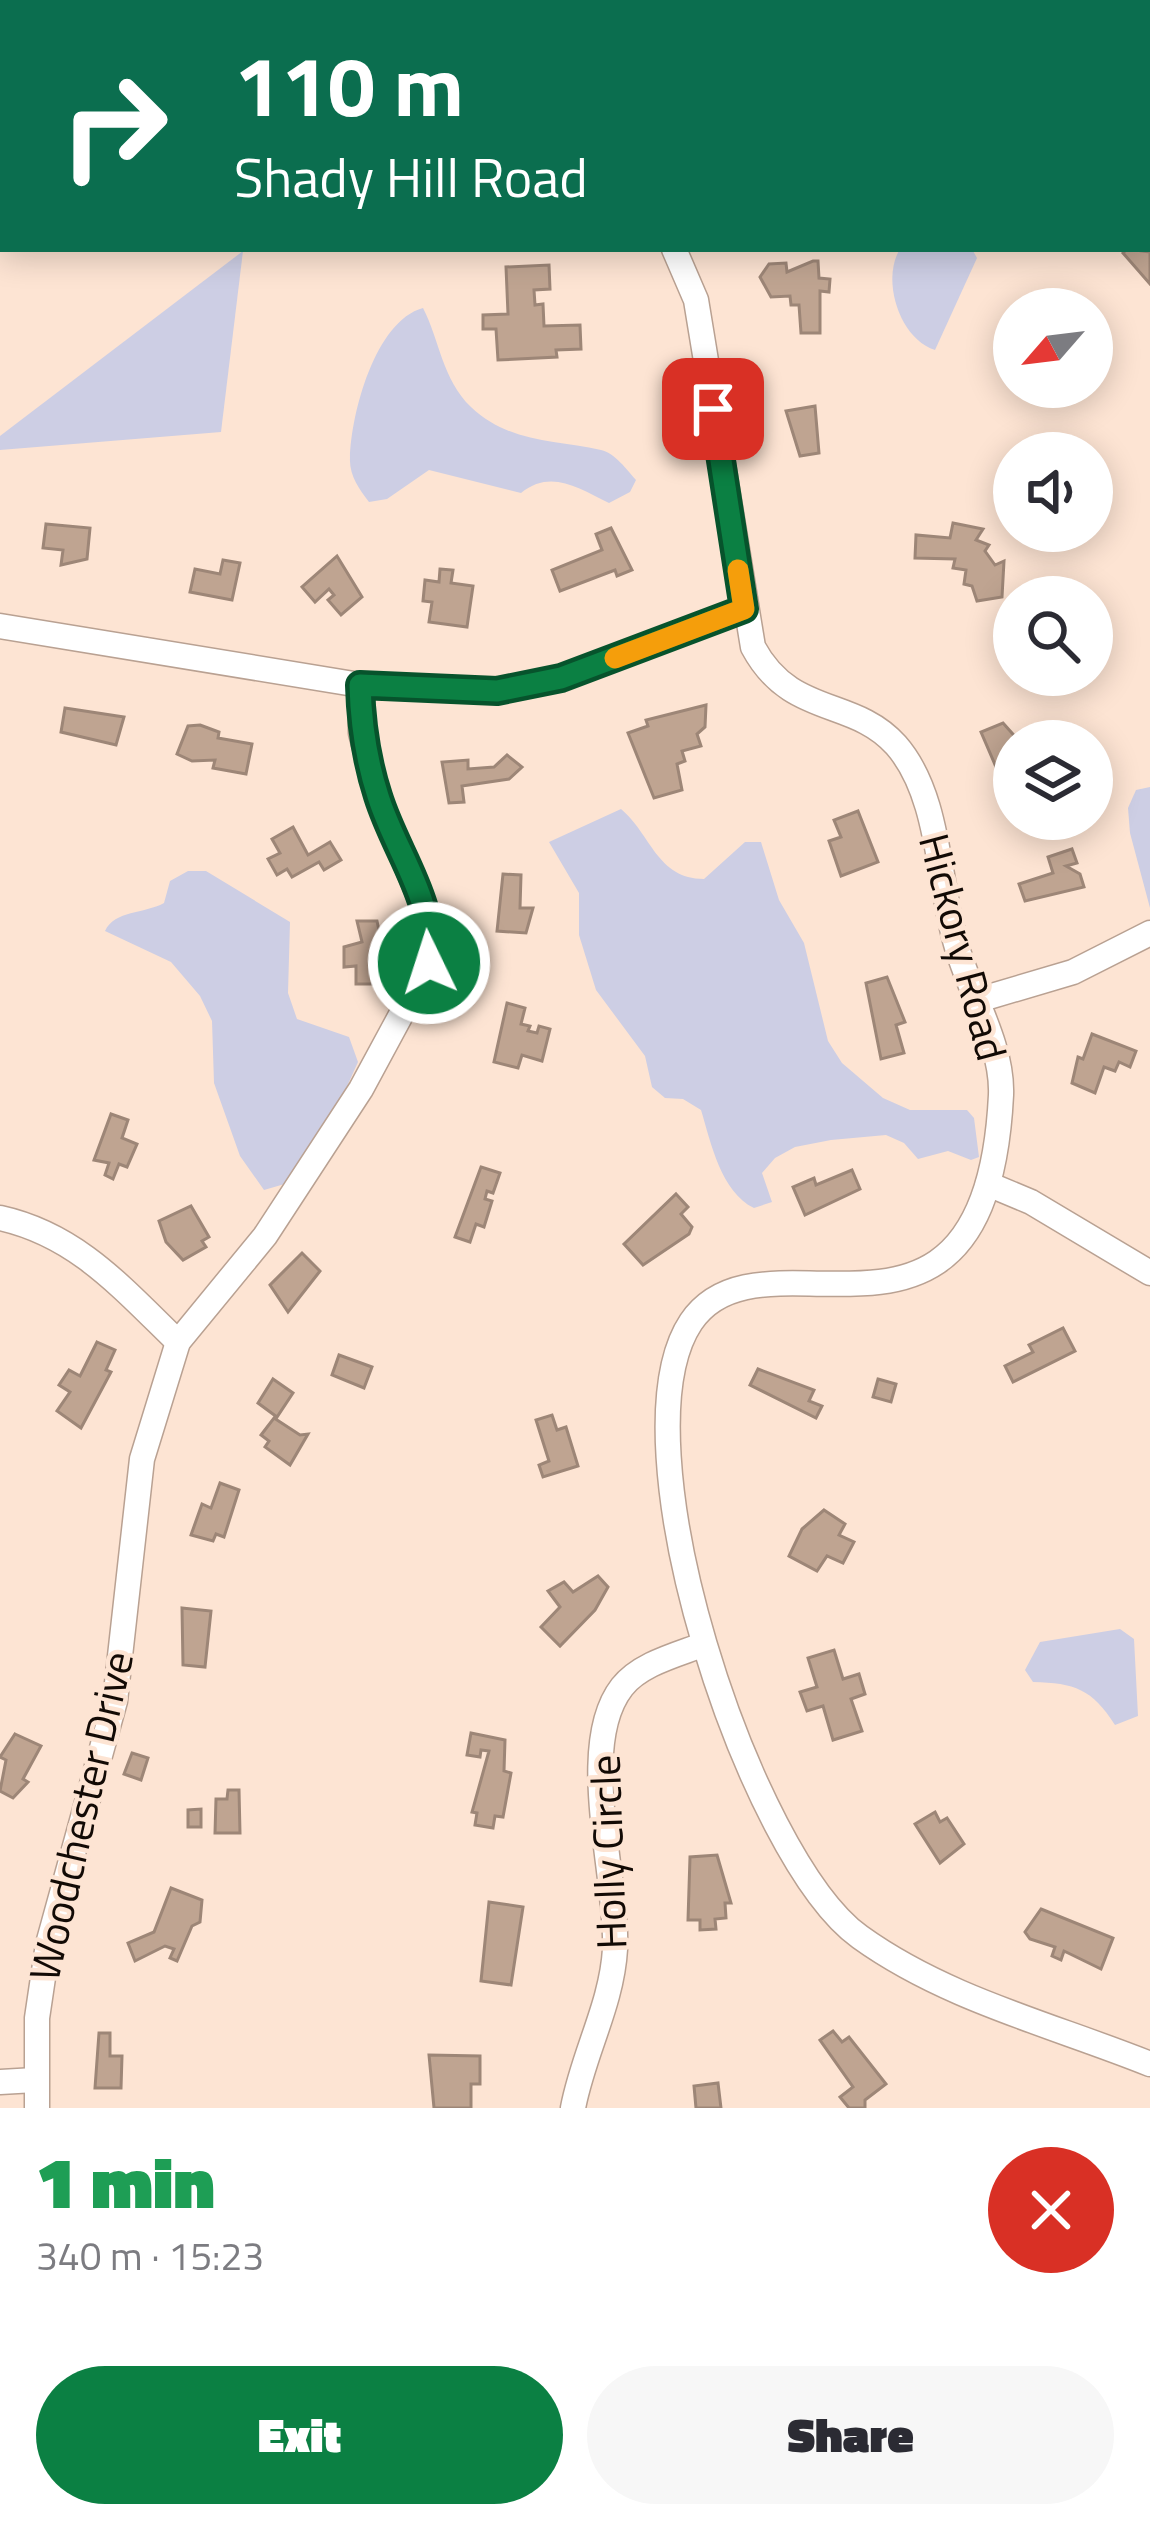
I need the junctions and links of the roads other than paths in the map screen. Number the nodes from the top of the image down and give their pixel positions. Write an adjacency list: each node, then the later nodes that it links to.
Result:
1 (675, 252): 2 (street, Hickory Road)
2 (744, 609): 4 (street); 6 (street, Hickory Road)
3 (0, 626): 4 (street)
4 (360, 685): 10 (street, Woodchester Drive)
5 (1150, 933): 6 (street)
6 (975, 1001): 7 (street, Hickory Road)
7 (988, 1184): 9 (street); 11 (street, Hickory Road)
8 (0, 1218): 10 (street)
9 (1150, 1273)
10 (178, 1342): 13 (street, Woodchester Drive)
11 (702, 1645): 12 (street, Hickory Road); 16 (street, Holly Circle)
12 (1150, 2064)
13 (35, 2080): 14 (street); 15 (street, Woodchester Drive)
14 (0, 2082)
15 (37, 2108)
16 (573, 2108)

